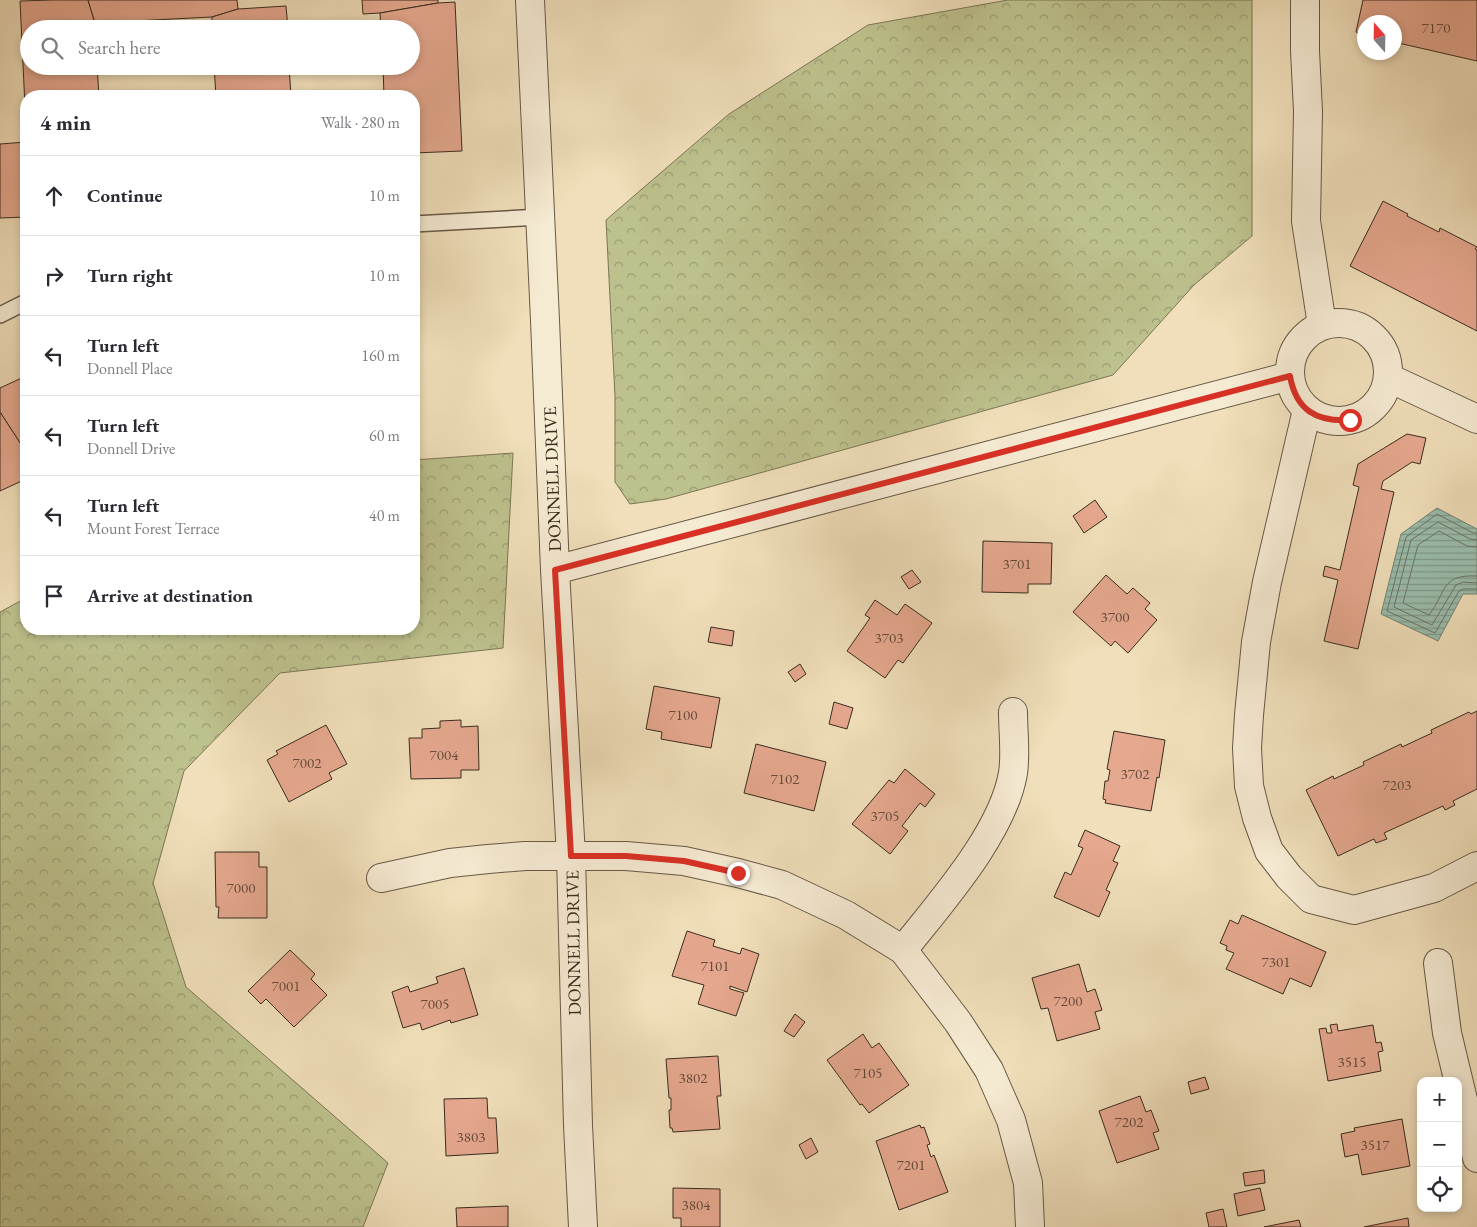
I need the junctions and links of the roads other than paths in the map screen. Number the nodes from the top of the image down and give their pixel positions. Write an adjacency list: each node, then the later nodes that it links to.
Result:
1 (530, 0): 3 (street, DONNELL DRIVE)
2 (1305, 0): 7 (street)
3 (541, 217): 4 (lane); 12 (street, DONNELL DRIVE)
4 (420, 224)
5 (20, 305): 6 (lane)
6 (0, 315)
7 (1322, 325): 8 (street); 9 (street)
8 (1290, 376): 10 (street); 12 (street)
9 (1389, 378): 10 (street); 11 (street)
10 (1307, 410): 15 (street)
11 (1477, 419)
12 (555, 570): 14 (street, DONNELL DRIVE)
13 (1013, 712): 17 (street)
14 (571, 856): 16 (street); 17 (street); 20 (street, DONNELL DRIVE)
15 (1477, 866)
16 (381, 878)
17 (903, 950): 21 (street)
18 (1438, 962): 19 (street)
19 (1477, 1158)
20 (583, 1227)
21 (1030, 1227)

